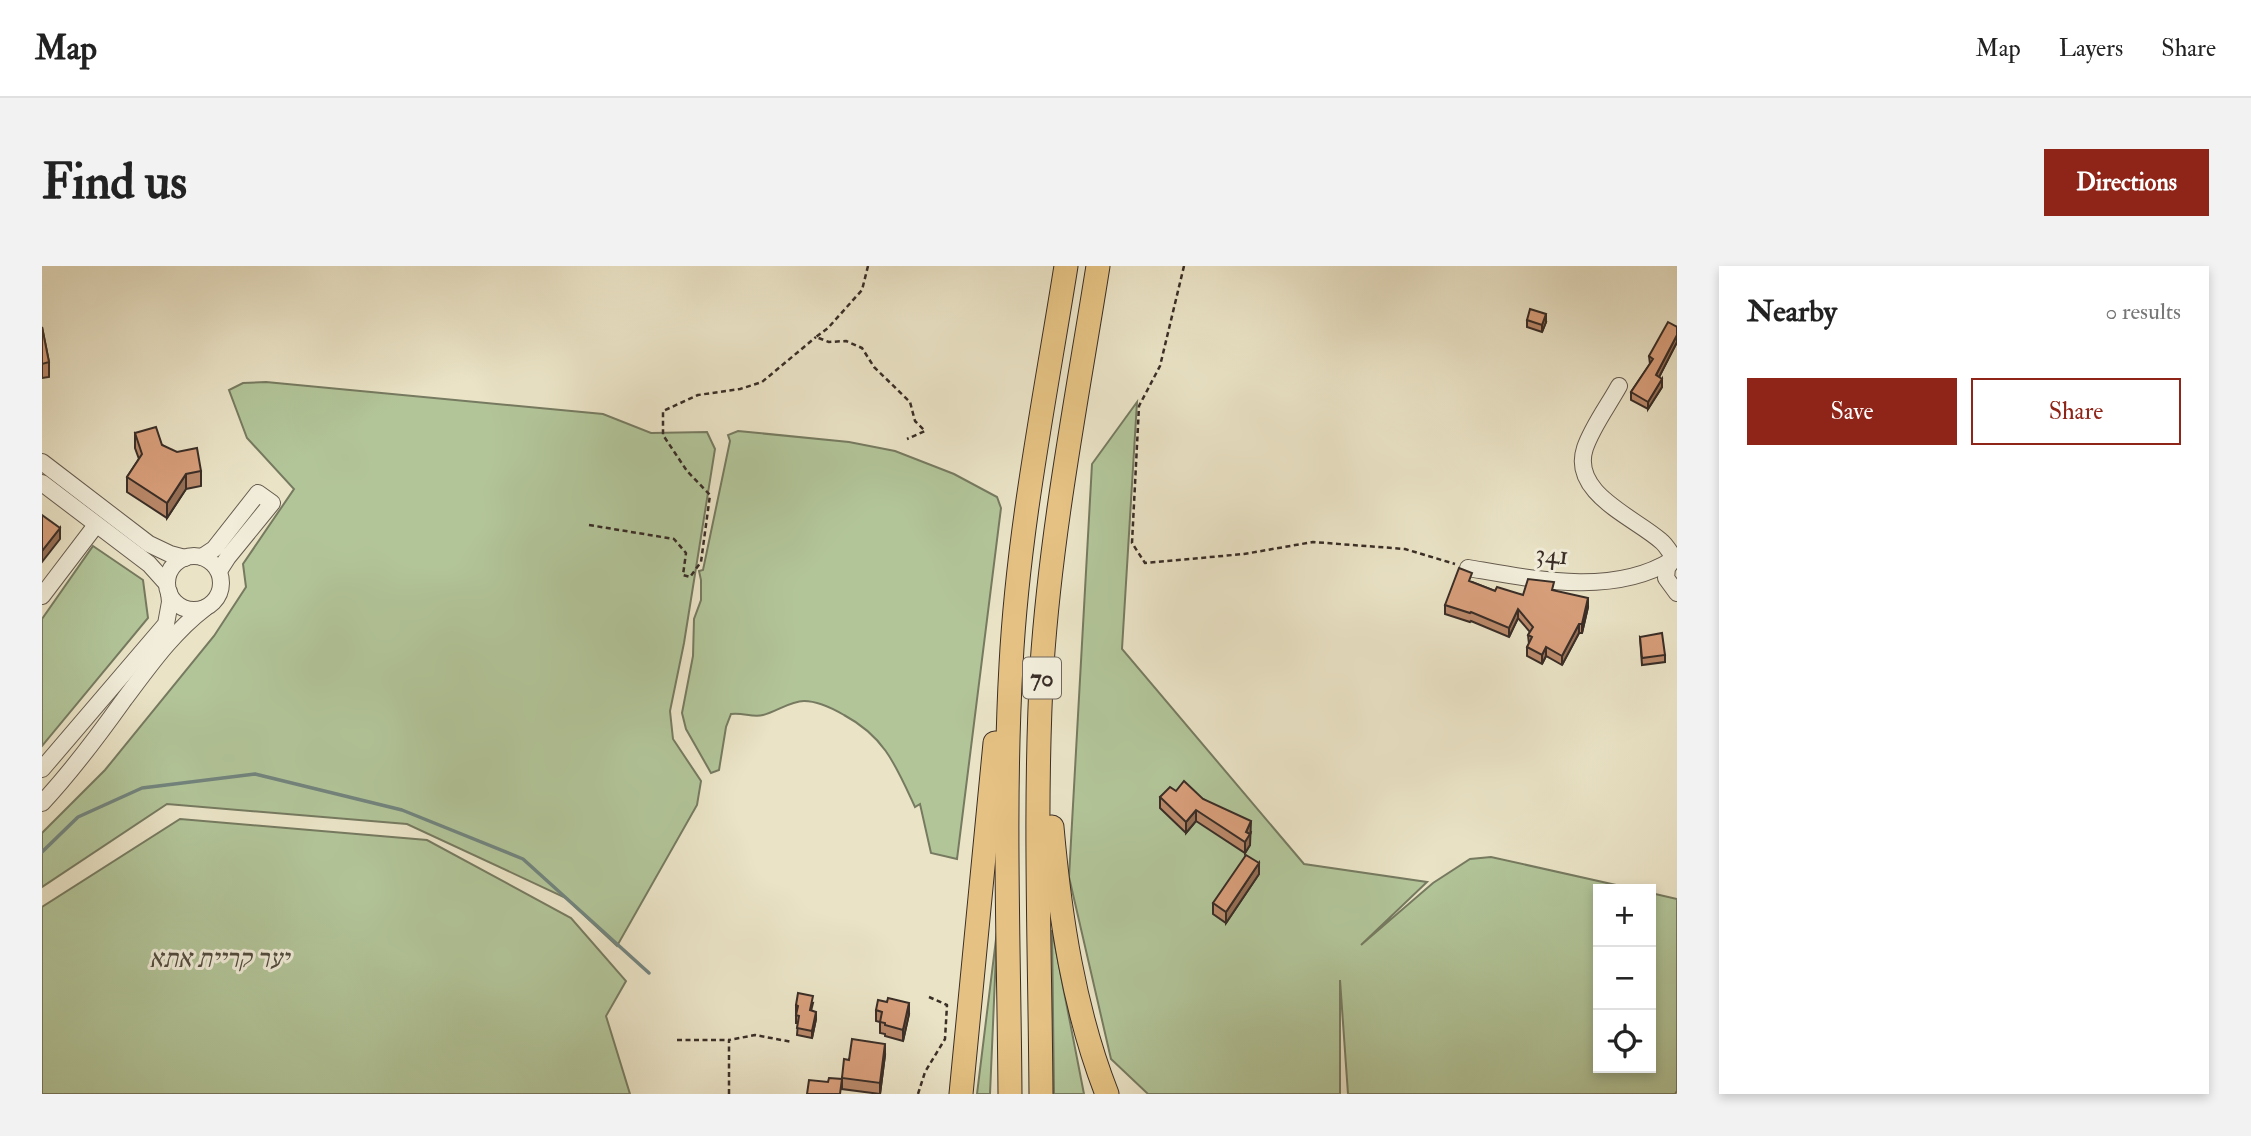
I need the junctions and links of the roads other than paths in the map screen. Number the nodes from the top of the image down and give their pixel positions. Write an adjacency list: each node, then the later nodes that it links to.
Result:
1 (1066, 266): 6 (highway, 70)
2 (1098, 266): 18 (highway, 70)
3 (1619, 386): 9 (street)
4 (42, 462): 10 (street)
5 (42, 483): 7 (street)
6 (1030, 497): 21 (highway); 22 (highway, 70)
7 (96, 525): 14 (street); 16 (street)
8 (202, 556): 10 (street); 12 (street); 12 (street)
9 (1675, 557): 13 (street); 15 (street)
10 (185, 558): 14 (street)
11 (1468, 568): 13 (street, 341)
12 (219, 571): 17 (street)
13 (1633, 576): 15 (street)
14 (168, 588): 17 (street); 19 (street)
15 (1675, 591)
16 (42, 596)
17 (205, 608): 20 (street)
18 (1047, 609): 23 (highway, 70); 24 (highway)
19 (42, 769)
20 (42, 803)
21 (961, 1094)
22 (1010, 1094)
23 (1041, 1094)
24 (1107, 1094)

